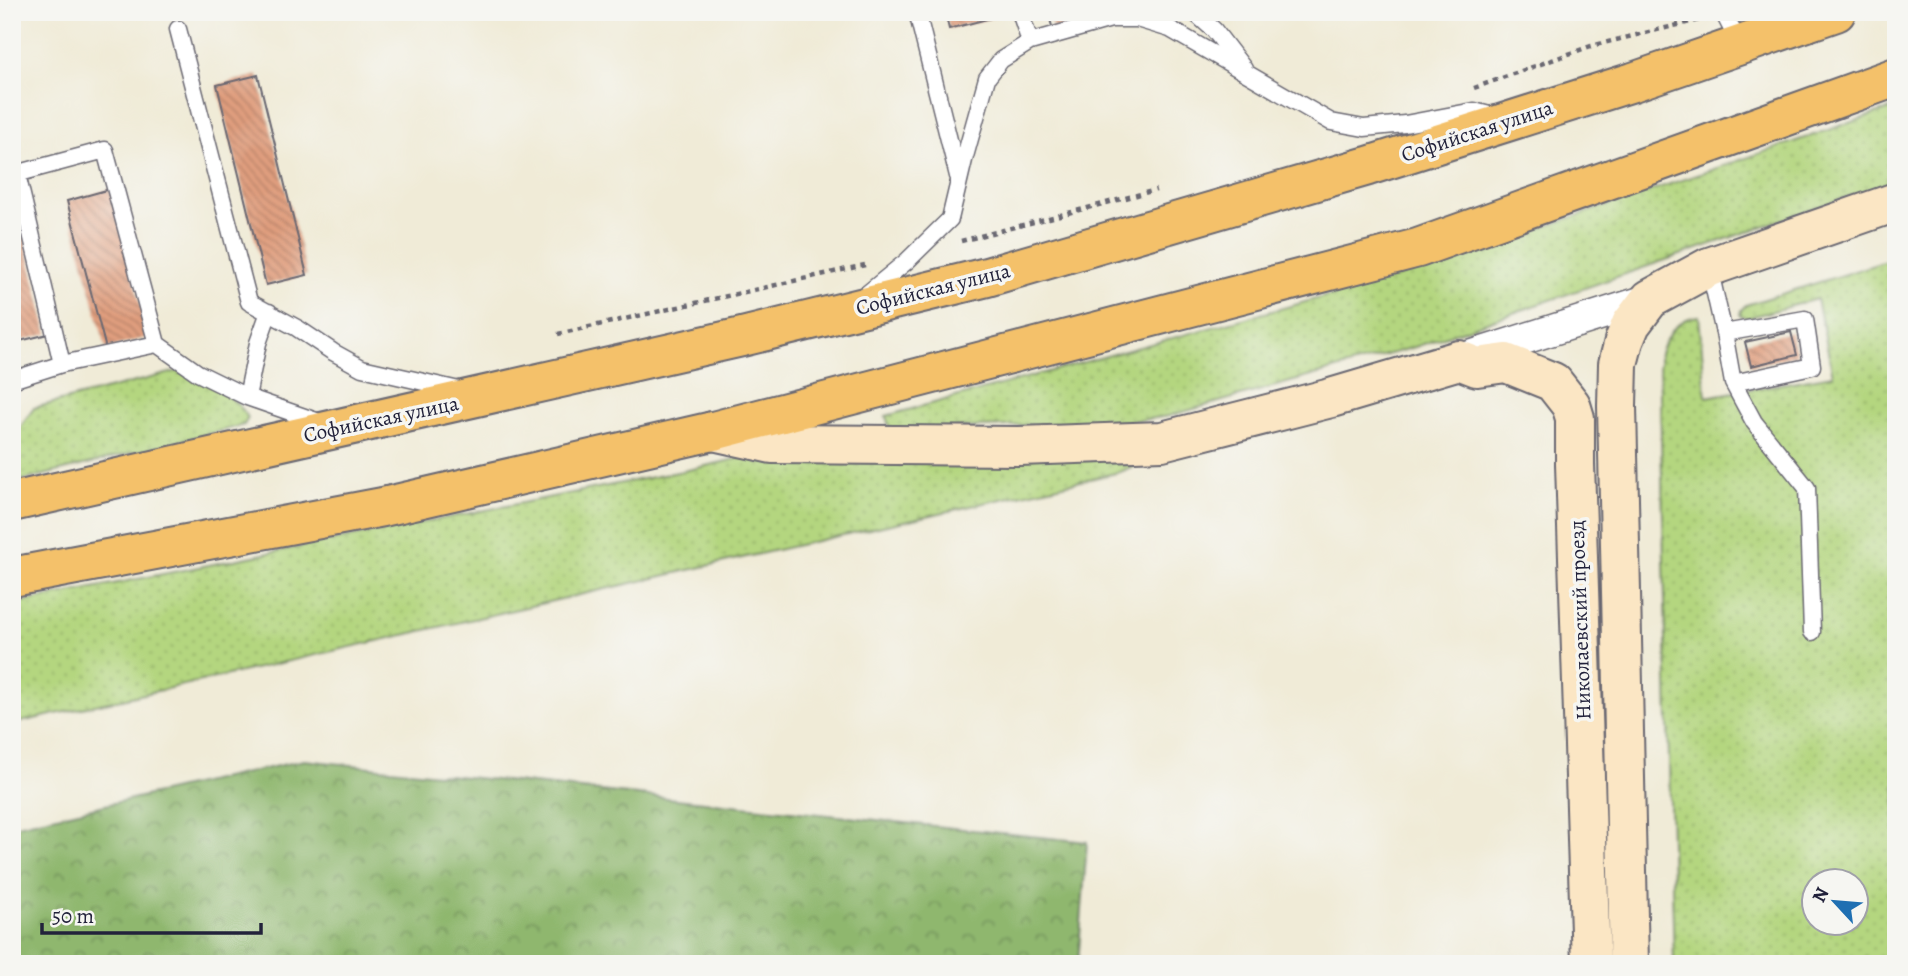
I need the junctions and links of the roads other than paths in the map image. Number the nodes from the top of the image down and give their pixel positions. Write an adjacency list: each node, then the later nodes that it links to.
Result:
1 (917, 12): 13 (lane)
2 (1020, 12): 8 (lane)
3 (1194, 12): 9 (lane)
4 (1836, 12): 6 (main road, Софийская улица)
5 (1110, 16): 8 (lane); 9 (lane)
6 (1729, 24): 11 (main road, Софийская улица)
7 (178, 29): 18 (lane)
8 (1030, 42): 13 (lane)
9 (1250, 76): 11 (lane)
10 (1896, 77): 28 (main road)
11 (1510, 121): 17 (main road, Софийская улица)
12 (15, 175): 20 (lane); 22 (lane)
13 (959, 181): 17 (lane)
14 (1896, 202): 15 (street)
15 (1709, 267): 16 (street); 19 (lane)
16 (1650, 299): 21 (street); 33 (street, Николаевский проезд)
17 (847, 311): 25 (main road, Софийская улица)
18 (269, 312): 25 (lane); 26 (lane)
19 (1724, 333): 24 (lane); 24 (lane)
20 (158, 344): 22 (lane); 26 (lane)
21 (1459, 360): 28 (street); 32 (street, Николаевский проезд)
22 (62, 364): 23 (lane)
23 (12, 380)
24 (1732, 383): 31 (lane)
25 (484, 396): 27 (main road, Софийская улица)
26 (247, 397): 27 (lane)
27 (337, 428): 29 (main road, Софийская улица)
28 (713, 431): 30 (main road)
29 (12, 502)
30 (12, 577)
31 (1812, 632)
32 (1591, 964)
33 (1629, 964)

